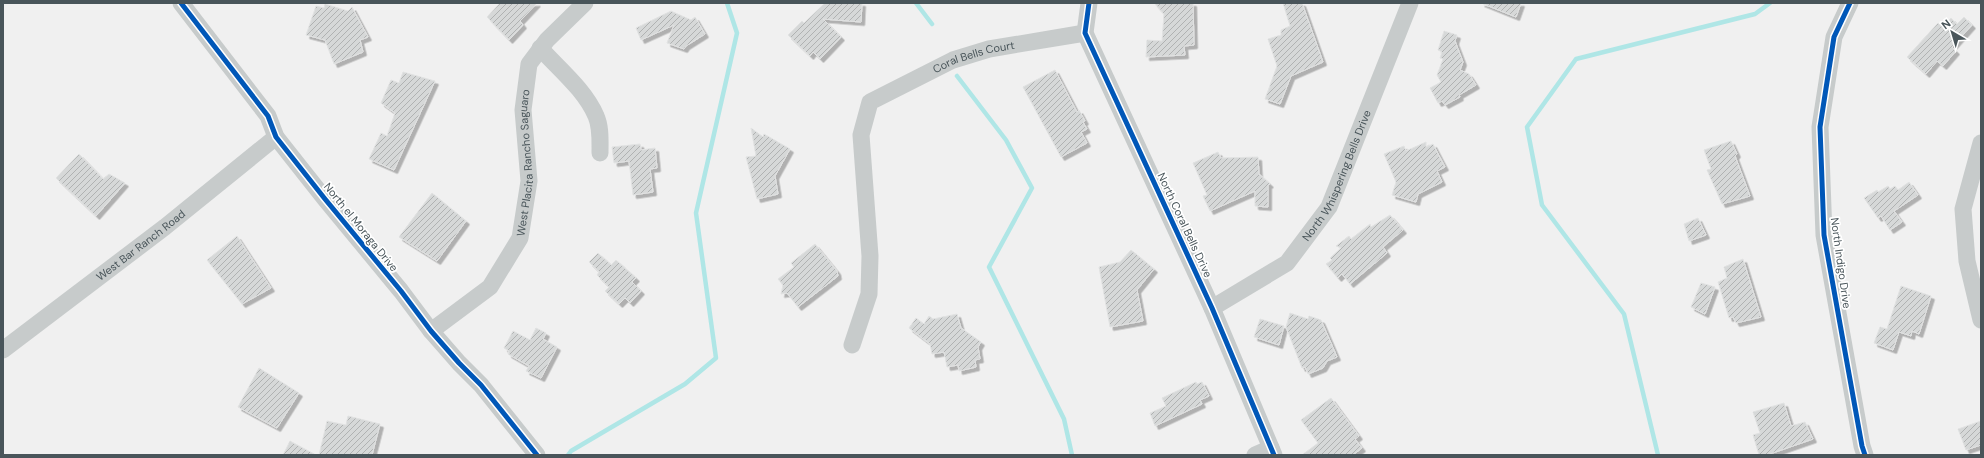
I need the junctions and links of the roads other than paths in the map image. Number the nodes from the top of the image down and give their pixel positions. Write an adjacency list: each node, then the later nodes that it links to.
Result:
1 (181, 3): 8 (street, North el Moraga Drive)
2 (585, 3): 7 (street, West Placita Rancho Saguaro)
3 (1089, 3): 6 (street)
4 (1410, 3): 11 (street, North Whispering Bells Drive)
5 (1850, 3): 19 (street, North Indigo Drive)
6 (1085, 33): 11 (street, North Coral Bells Drive); 14 (street, Coral Bells Court)
7 (540, 48): 10 (street); 13 (street, West Placita Rancho Saguaro)
8 (276, 137): 13 (street, North el Moraga Drive); 15 (street, West Bar Ranch Road)
9 (1981, 143): 12 (street)
10 (600, 153)
11 (1212, 308): 16 (street, North Coral Bells Drive)
12 (1981, 320)
13 (431, 331): 17 (street, North el Moraga Drive)
14 (852, 345)
15 (3, 350)
16 (1272, 451): 18 (street)
17 (537, 455)
18 (1256, 455)
19 (1865, 455)

